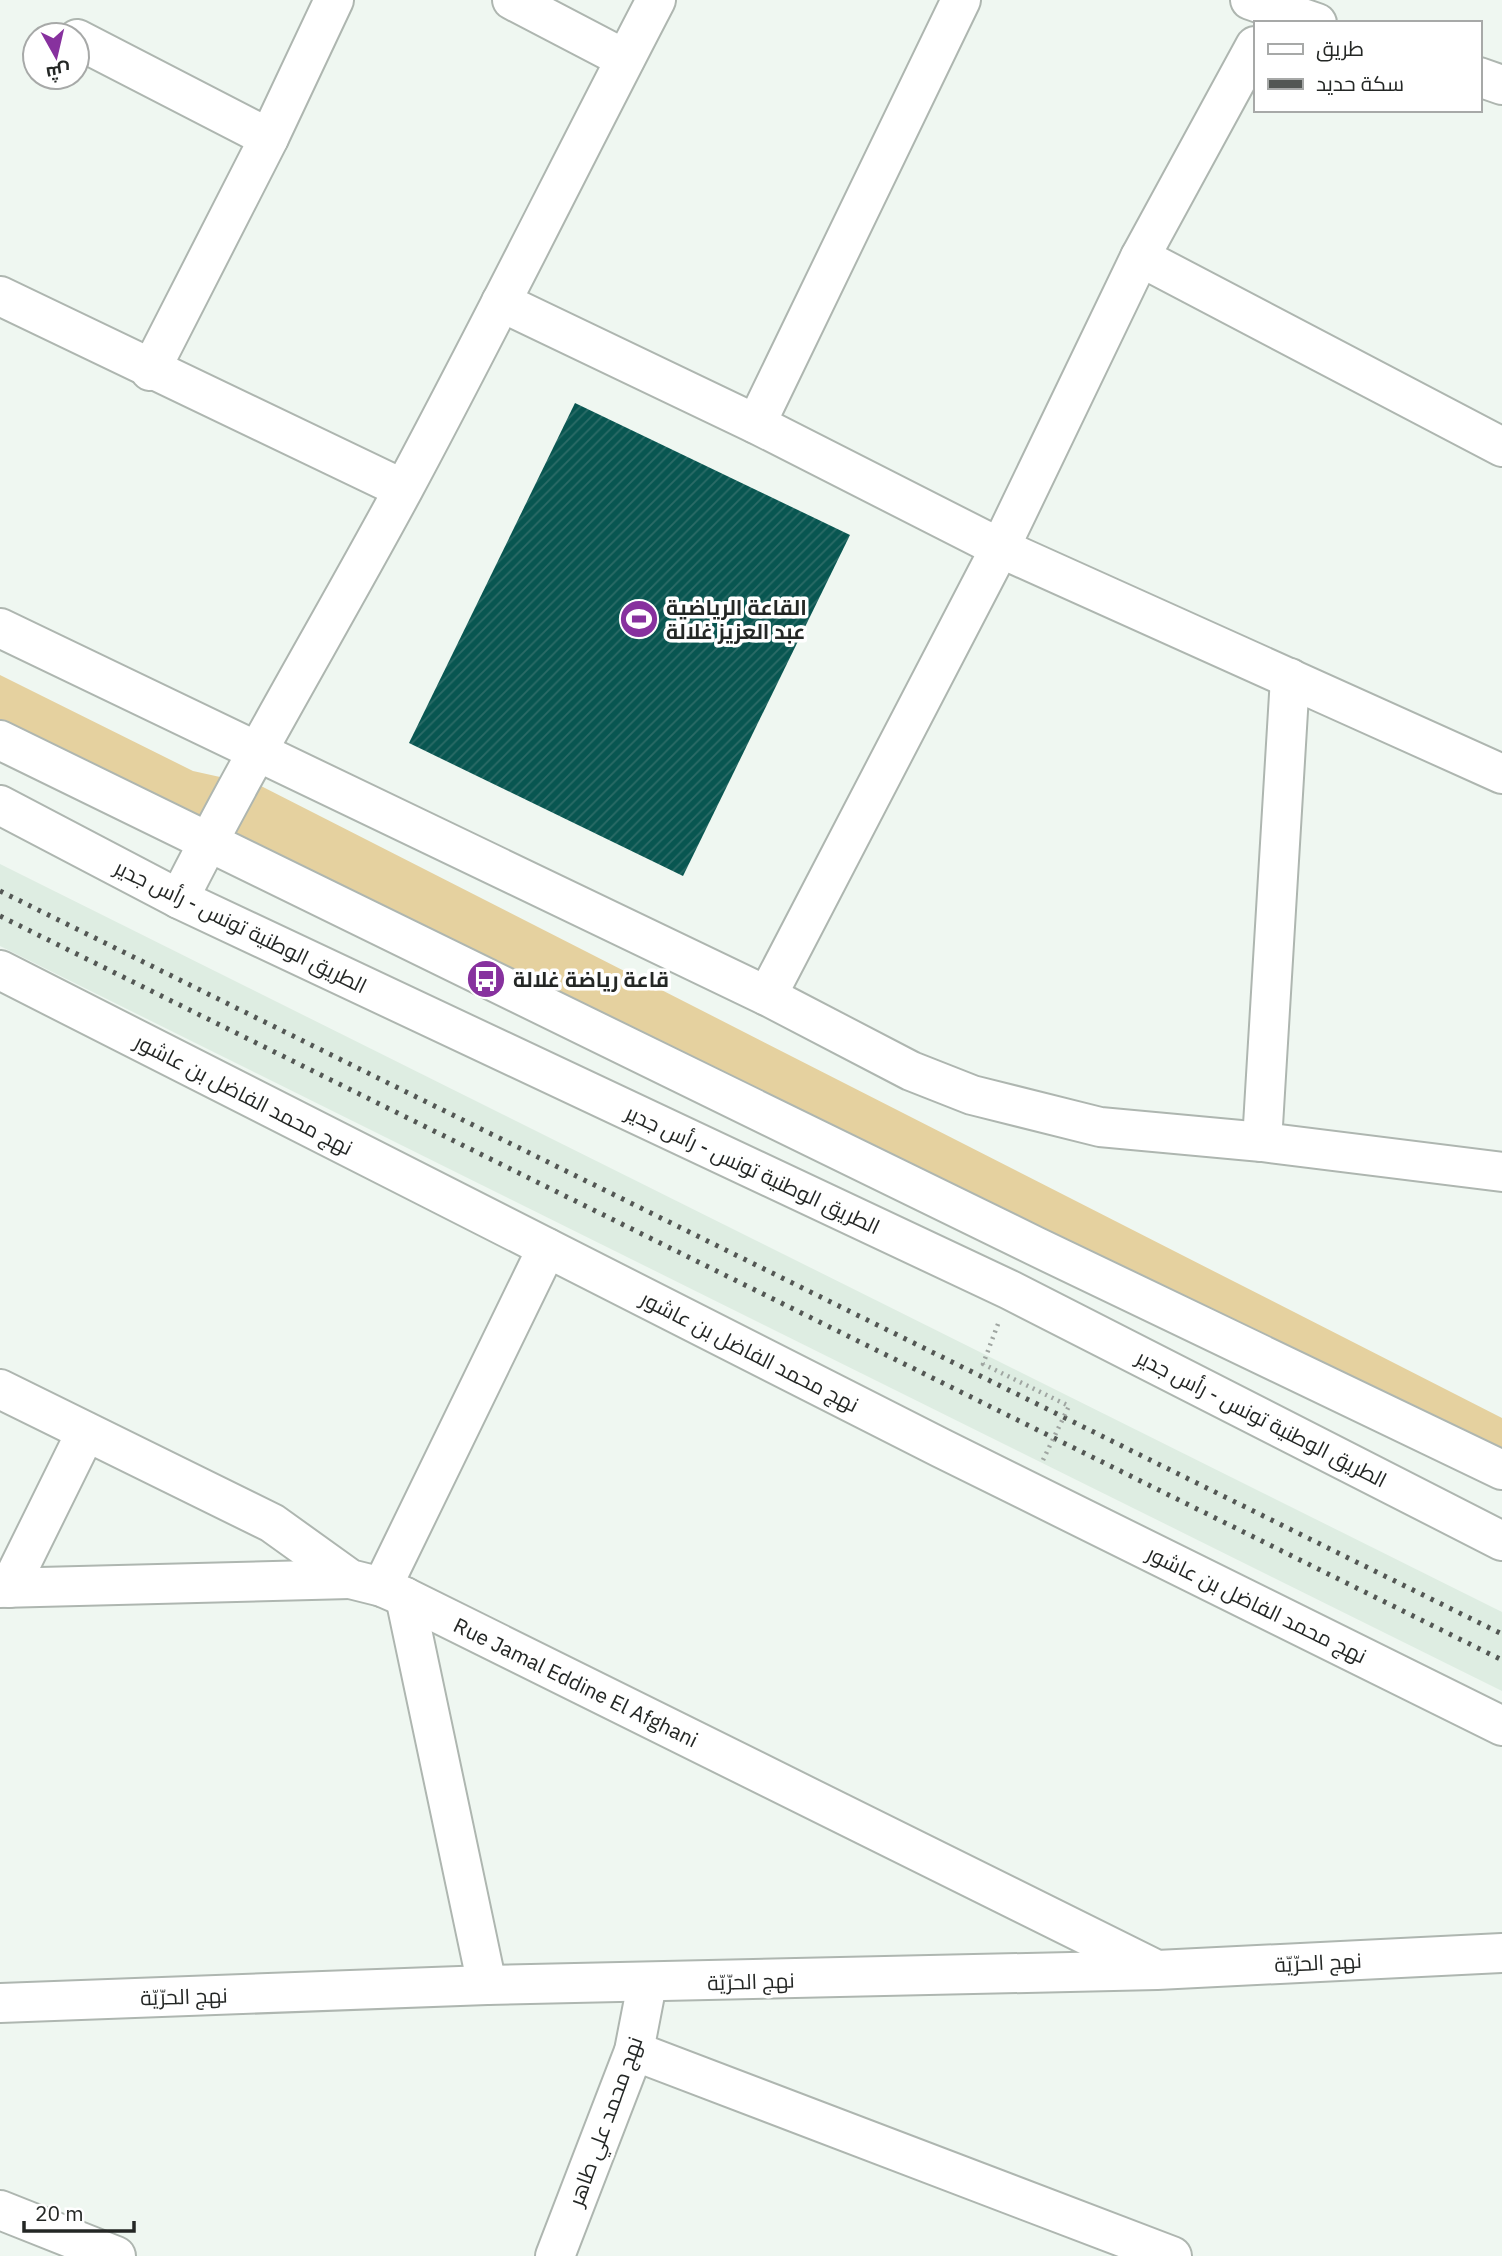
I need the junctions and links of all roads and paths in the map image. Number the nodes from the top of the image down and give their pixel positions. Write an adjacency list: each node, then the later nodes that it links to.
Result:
1 (334, 0): 12 (main road)
2 (512, 0): 9 (main road)
3 (656, 0): 9 (main road)
4 (961, 0): 17 (main road)
5 (1264, 10): 6 (main road)
6 (1310, 21)
7 (91, 46): 12 (main road)
8 (1254, 48): 13 (main road)
9 (625, 59): 15 (main road)
10 (1481, 78): 11 (main road)
11 (1502, 85)
12 (269, 138): 16 (main road)
13 (1140, 257): 18 (main road); 20 (main road)
14 (0, 296): 16 (main road)
15 (501, 302): 17 (main road); 19 (main road)
16 (150, 371): 19 (main road)
17 (756, 424): 20 (main road)
18 (1502, 447)
19 (403, 489): 24 (main road)
20 (1000, 548): 22 (main road); 30 (main road)
21 (0, 628): 24 (main road)
22 (1290, 678): 25 (main road); 31 (main road)
23 (0, 740): 27 (main road)
24 (259, 753): 27 (main road); 30 (main road)
25 (1502, 774)
26 (0, 805): 28 (main road, الطريق الوطنية تونس - رأس جدير)
27 (207, 844): 28 (main road); 38 (main road)
28 (179, 899): 39 (main road, الطريق الوطنية تونس - رأس جدير)
29 (0, 970): 33 (main road, نهج محمد الفاضل بن عاشور)
30 (766, 996): 31 (main road)
31 (1262, 1142): 32 (main road)
32 (1502, 1172)
33 (547, 1248): 41 (main road); 42 (main road, نهج محمد الفاضل بن عاشور)
34 (983, 1364): 37 (path, bridge)
35 (0, 1390): 36 (main road, Rue Jamal Eddine El Afghani)
36 (86, 1432): 40 (main road); 41 (main road, Rue Jamal Eddine El Afghani)
37 (1043, 1460)
38 (1502, 1470)
39 (1502, 1541)
40 (5, 1588): 41 (main road)
41 (379, 1588): 44 (main road, Rue Jamal Eddine El Afghani); 46 (main road)
42 (1502, 1726)
43 (1502, 1953): 44 (main road, نهج الحرّيّة)
44 (1157, 1970): 45 (main road, نهج الحرّيّة)
45 (647, 1984): 46 (main road, نهج الحرّيّة); 48 (main road, نهج محمد علي طاهر)
46 (487, 1985): 47 (main road, نهج الحرّيّة)
47 (0, 2003)
48 (634, 2051): 51 (main road, نهج محمد علي طاهر); 52 (main road)
49 (0, 2210): 50 (main road)
50 (116, 2256)
51 (555, 2256)
52 (1172, 2256)

